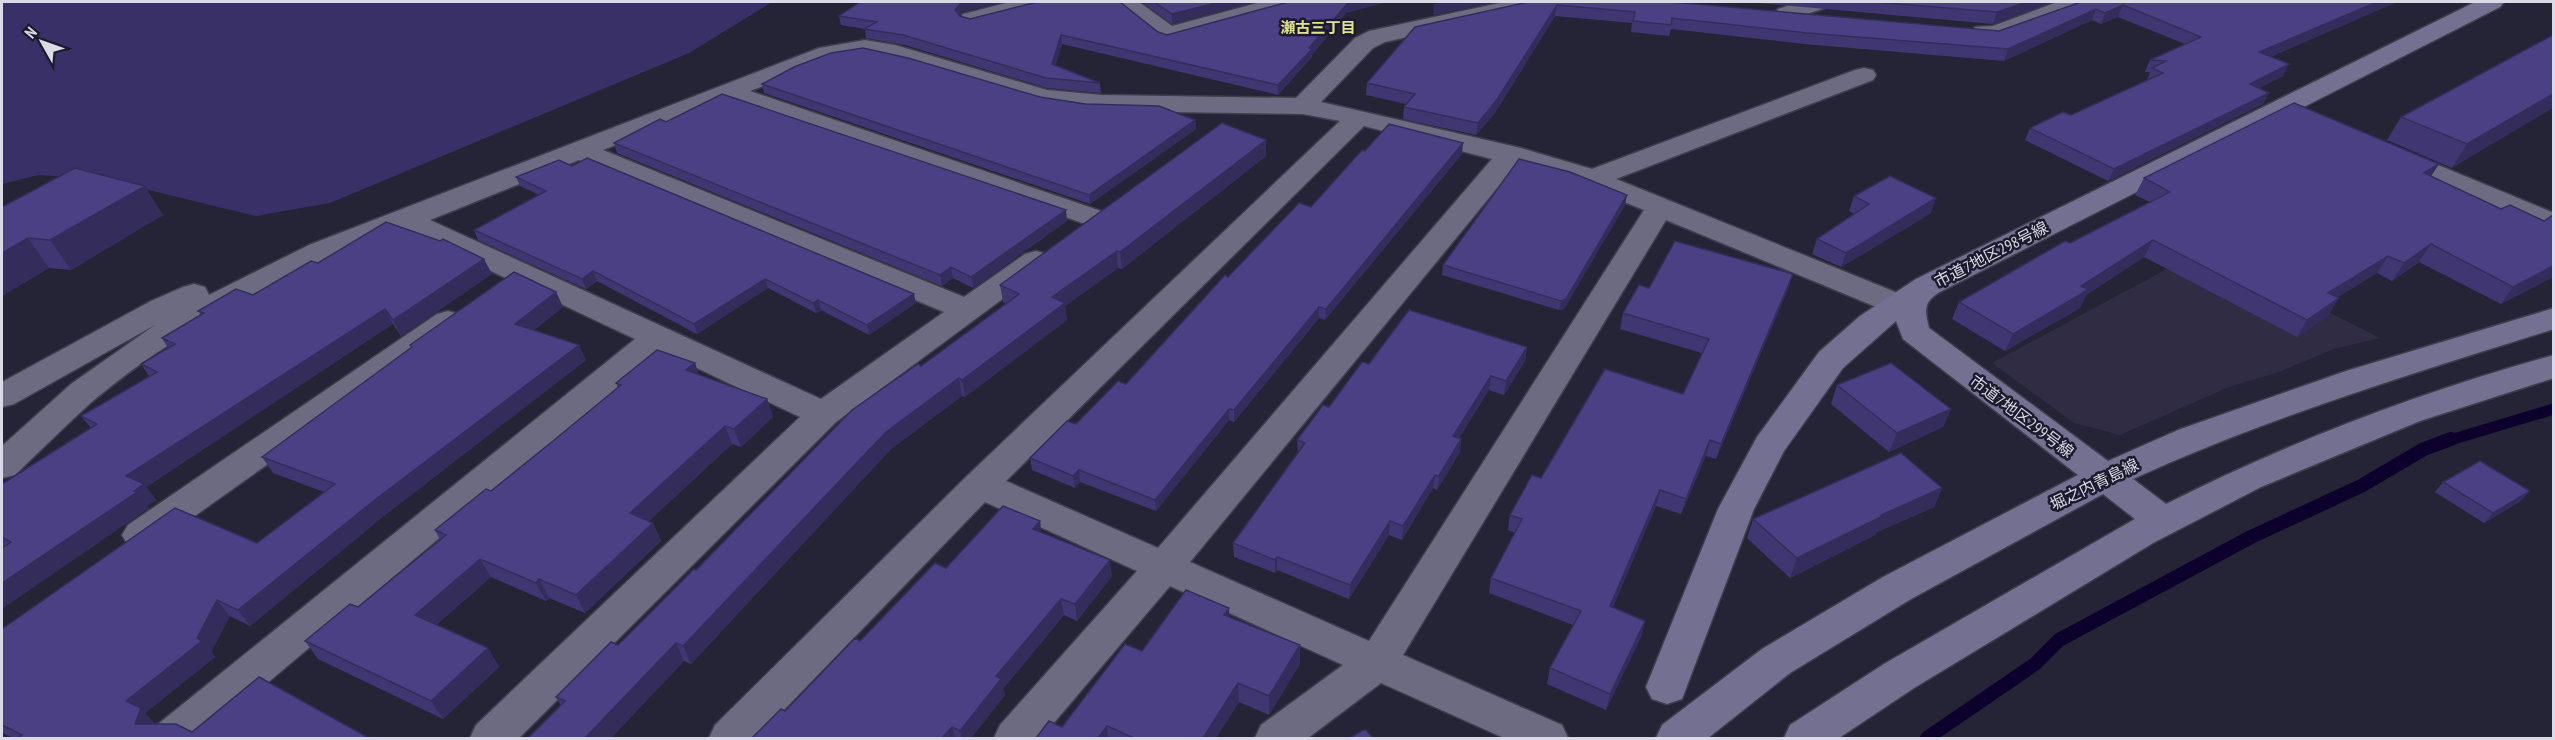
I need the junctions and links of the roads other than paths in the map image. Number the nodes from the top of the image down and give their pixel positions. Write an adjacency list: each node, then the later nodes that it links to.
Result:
1 (1035, 2): 9 (street)
2 (1125, 2): 3 (street)
3 (1285, 2)
4 (1534, 2): 14 (street)
5 (2077, 2): 10 (street)
6 (2492, 2): 15 (street, 市道7地区298号線)
7 (1826, 10): 8 (street)
8 (1762, 12)
9 (971, 19)
10 (1960, 30)
11 (1864, 75): 22 (street)
12 (728, 92): 13 (street); 20 (street); 25 (street)
13 (1249, 105): 14 (street); 18 (street)
14 (1303, 106): 16 (street)
15 (2283, 107): 17 (street); 29 (street, 市道7地区298号線)
16 (1359, 117): 21 (street); 38 (street)
17 (2316, 121)
18 (1210, 134)
19 (2370, 144): 27 (street)
20 (579, 150): 26 (street); 30 (street)
21 (1511, 154): 22 (street); 41 (street)
22 (1590, 179): 24 (street)
23 (1123, 197): 25 (street)
24 (1660, 207): 29 (street); 42 (street)
25 (1094, 218): 30 (street)
26 (405, 220): 28 (street); 34 (street); 36 (street)
27 (2553, 224)
28 (518, 273): 32 (street); 40 (street)
29 (1908, 302): 37 (street, 市道7地区299号線); 43 (street, 市道7地区298号線)
30 (967, 310): 35 (street)
31 (2553, 318): 37 (street, 堀之内青島線)
32 (658, 337): 35 (street); 44 (street)
33 (2553, 366): 39 (street)
34 (2, 396)
35 (824, 414): 45 (street)
36 (2, 466)
37 (2105, 477): 39 (street, 市道7地区299号線); 50 (street, 堀之内青島線)
38 (980, 485): 41 (street); 46 (street)
39 (2164, 522): 51 (street)
40 (118, 551)
41 (1164, 567): 42 (street); 47 (street)
42 (1377, 663): 48 (street); 49 (street)
43 (1667, 687)
44 (172, 738)
45 (491, 738)
46 (730, 738)
47 (1015, 738)
48 (1276, 738)
49 (1547, 738)
50 (1677, 738)
51 (1804, 738)

